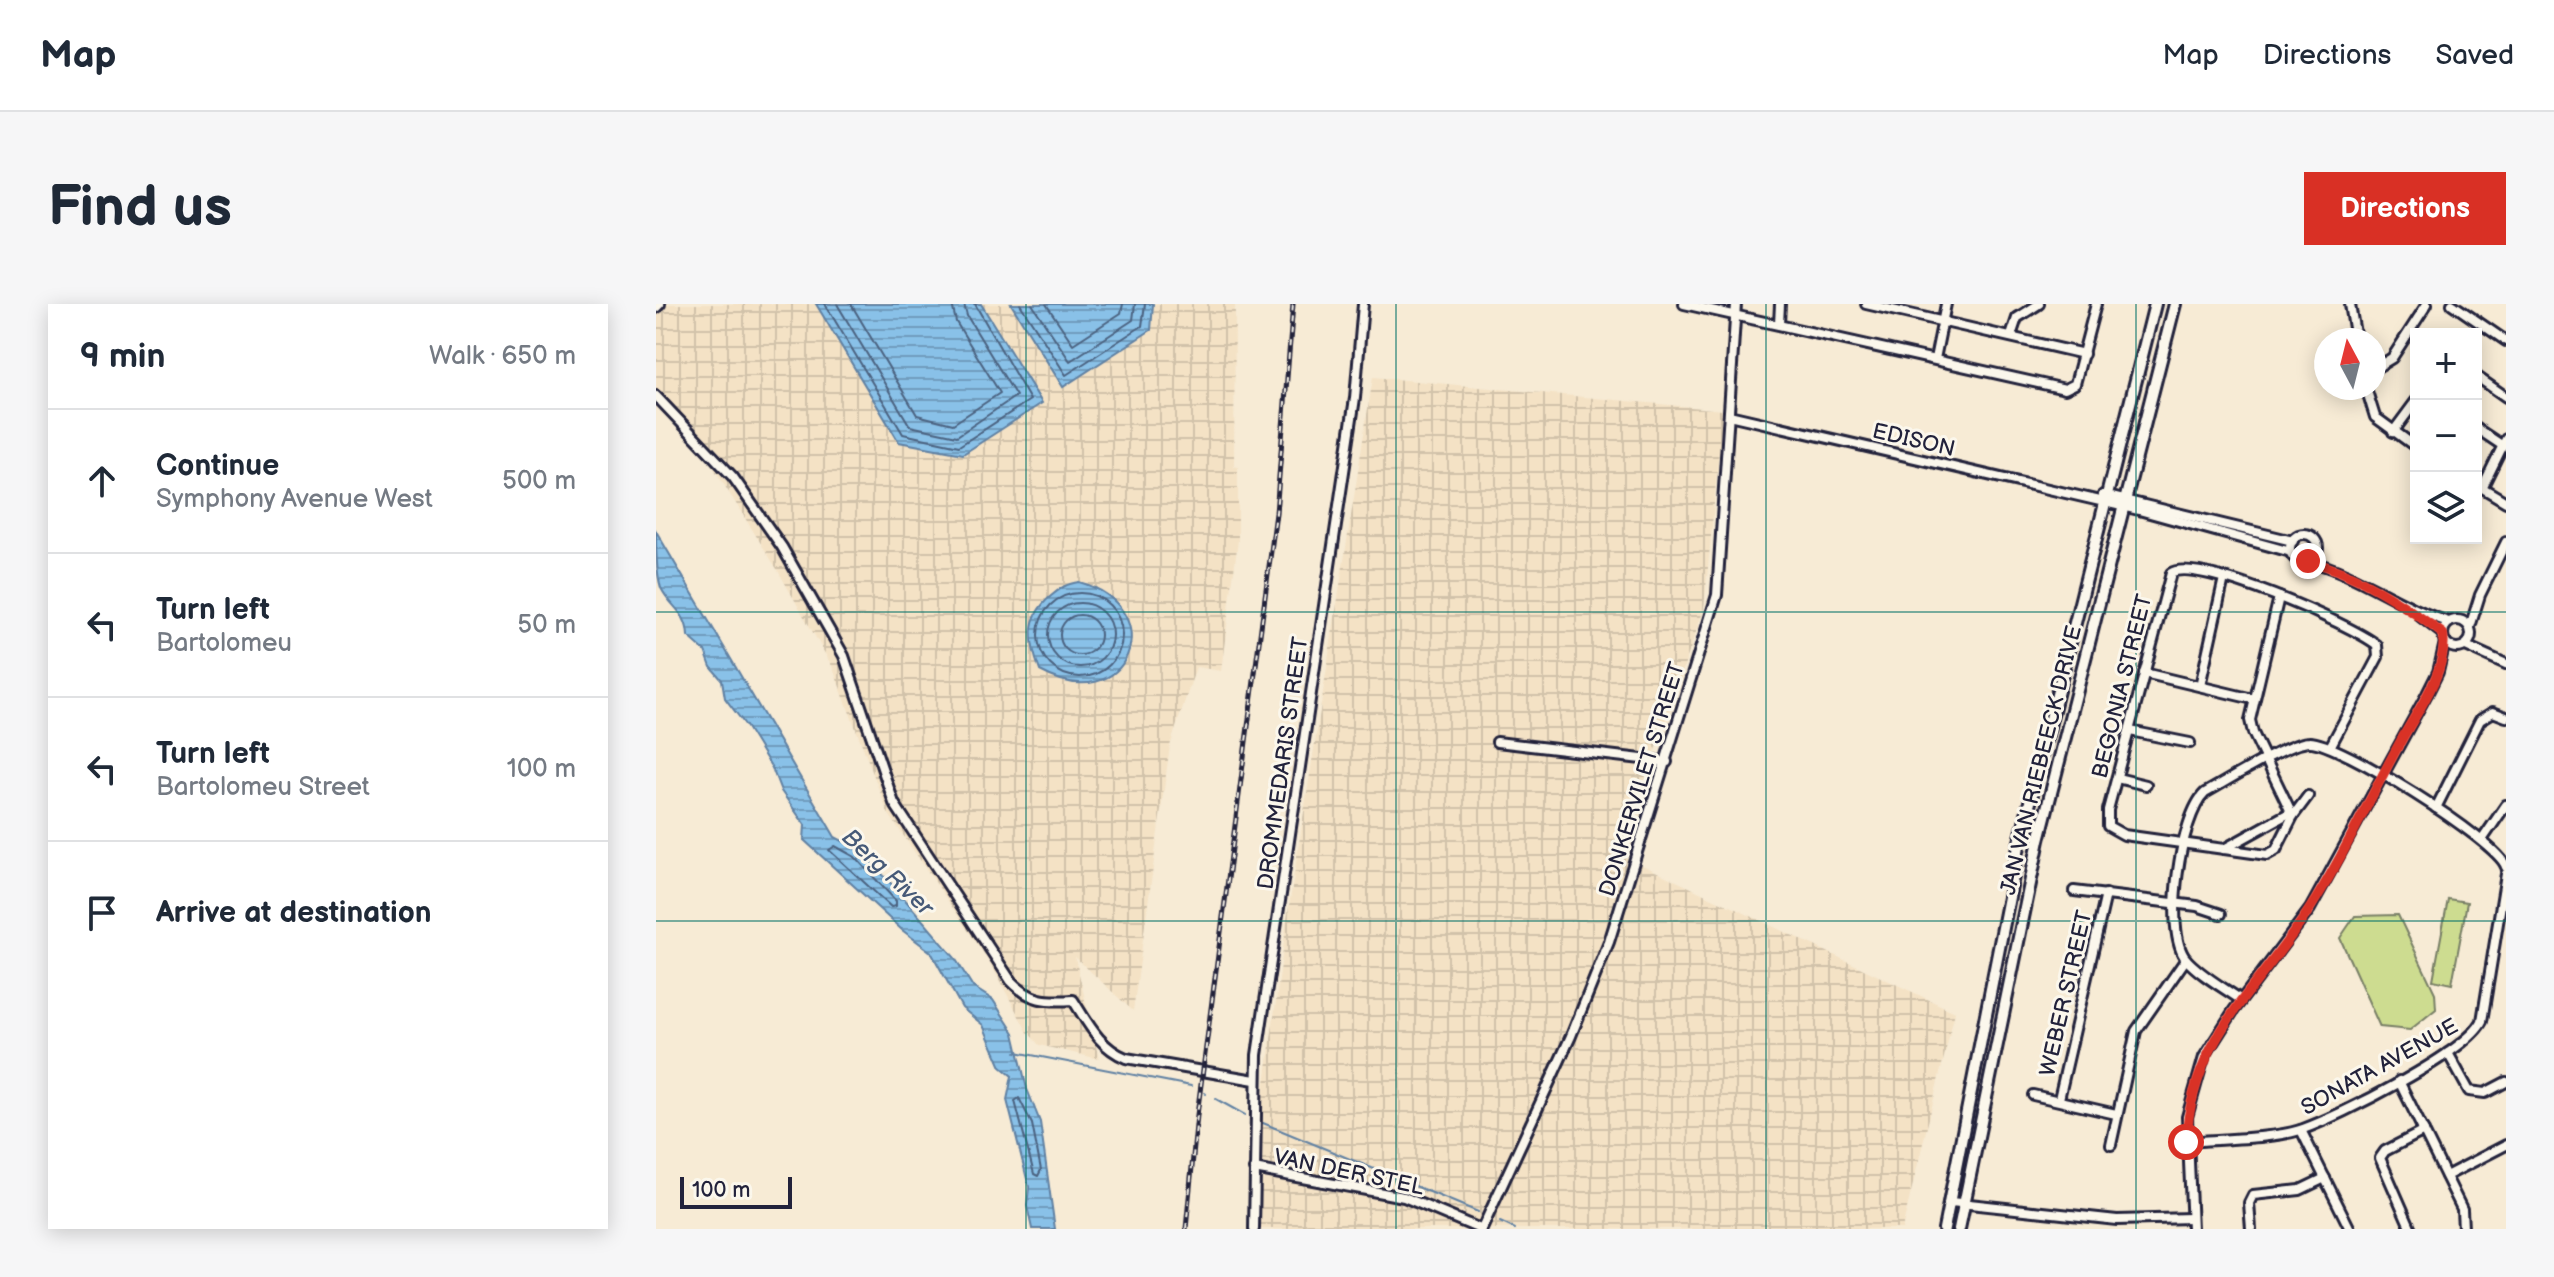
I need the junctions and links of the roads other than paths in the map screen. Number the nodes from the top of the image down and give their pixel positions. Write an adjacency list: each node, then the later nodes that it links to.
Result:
1 (660, 304): 14 (street)
2 (1363, 304): 87 (street, DROMMEDARIS STREET)
3 (1780, 304): 17 (street)
4 (1866, 304): 16 (street)
5 (1946, 304): 16 (street)
6 (2039, 304): 20 (street)
7 (2096, 304): 23 (street)
8 (2155, 304): 38 (main road, JAN VAN RIEBEECK DRIVE)
9 (2175, 304): 40 (main road, JAN VAN RIEBEECK DRIVE)
10 (2350, 304): 18 (street)
11 (2427, 304): 19 (street)
12 (2452, 304): 22 (street)
13 (1691, 305): 15 (street)
14 (656, 308)
15 (1736, 309): 17 (street); 31 (street, DONKERVILET STREET)
16 (1942, 321): 20 (street); 24 (street)
17 (1779, 324): 24 (street)
18 (2354, 328)
19 (2416, 328)
20 (2011, 336): 23 (street)
21 (2410, 337): 25 (street)
22 (2506, 341)
23 (2084, 354): 24 (street)
24 (1935, 359)
25 (2386, 363)
26 (2482, 380): 28 (street)
27 (656, 396): 87 (street)
28 (2506, 397)
29 (2370, 400): 33 (street)
30 (2410, 409): 33 (street)
31 (1729, 415): 38 (street, EDISON); 66 (street, DONKERVILET STREET)
32 (2482, 431): 34 (street)
33 (2393, 432): 35 (street)
34 (2504, 442): 36 (street)
35 (2410, 443)
36 (2482, 481)
37 (2482, 488): 39 (street)
38 (2107, 498): 40 (street, EDISON); 101 (main road, JAN VAN RIEBEECK DRIVE)
39 (2506, 502)
40 (2126, 503): 41 (street); 44 (street); 102 (main road, JAN VAN RIEBEECK DRIVE)
41 (2293, 541): 43 (street); 44 (street)
42 (2506, 542): 48 (street)
43 (2318, 544): 45 (street); 46 (street)
44 (2291, 552): 45 (street)
45 (2308, 561): 46 (street)
46 (2333, 567): 50 (street)
47 (2224, 578): 49 (street, BEGONIA STREET); 58 (street, BEGONIA STREET); 59 (street)
48 (2480, 595): 51 (street); 52 (street)
49 (2279, 597): 60 (street); 65 (street, BEGONIA STREET)
50 (2414, 611): 51 (street); 53 (street)
51 (2454, 621): 52 (street); 53 (street)
52 (2471, 630): 54 (street); 55 (street)
53 (2444, 638): 54 (street); 57 (street)
54 (2461, 647): 55 (street); 57 (street)
55 (2496, 657): 56 (street)
56 (2506, 664)
57 (2438, 672): 68 (street)
58 (2144, 673): 59 (street); 62 (street, BEGONIA STREET)
59 (2200, 686): 60 (street)
60 (2253, 699): 67 (street)
61 (2506, 717): 73 (street)
62 (2130, 731): 64 (street); 69 (street, BEGONIA STREET)
63 (1497, 742): 66 (street)
64 (2190, 743)
65 (2330, 747): 67 (street); 68 (street)
66 (1667, 762): 105 (street, DONKERVILET STREET)
67 (2266, 762): 74 (street); 76 (street)
68 (2382, 774): 73 (street); 85 (street)
69 (2117, 778): 70 (street); 76 (street, BEGONIA STREET)
70 (2146, 785)
71 (2308, 796): 74 (street)
72 (2506, 805): 75 (street)
73 (2436, 808): 75 (street)
74 (2292, 814): 77 (street); 77 (street)
75 (2482, 840): 78 (street)
76 (2184, 844): 77 (street); 82 (street)
77 (2223, 849)
78 (2506, 867)
79 (2506, 874): 86 (street, SONATA AVENUE)
80 (2074, 891): 81 (street)
81 (2106, 894): 82 (street); 91 (street, WEBER STREET)
82 (2175, 903): 83 (street); 84 (street)
83 (2221, 914)
84 (2186, 959): 85 (street); 92 (street)
85 (2241, 1000): 95 (street)
86 (2448, 1053): 88 (street, SONATA AVENUE); 89 (street)
87 (1255, 1080): 98 (street, DROMMEDARIS STREET)
88 (2399, 1081): 93 (street, SONATA AVENUE); 94 (street)
89 (2506, 1082)
90 (2033, 1095): 91 (street)
91 (2059, 1099): 92 (street)
92 (2116, 1114): 96 (street)
93 (2301, 1130): 95 (street, SONATA AVENUE); 100 (street)
94 (2424, 1131): 99 (street); 111 (street)
95 (2186, 1142): 103 (street)
96 (2111, 1145)
97 (2506, 1145): 99 (street)
98 (1254, 1169): 104 (street, DROMMEDARIS STREET); 105 (street, VAN DER STEL)
99 (2446, 1176): 112 (street)
100 (2325, 1178): 109 (street); 110 (street)
101 (1951, 1202): 102 (street); 106 (main road, JAN VAN RIEBEECK DRIVE)
102 (1965, 1204): 103 (street); 107 (main road, JAN VAN RIEBEECK DRIVE)
103 (2191, 1218): 108 (street)
104 (1254, 1229)
105 (1481, 1229)
106 (1944, 1229)
107 (1959, 1229)
108 (2192, 1229)
109 (2251, 1229)
110 (2350, 1229)
111 (2411, 1229)
112 (2463, 1229)

